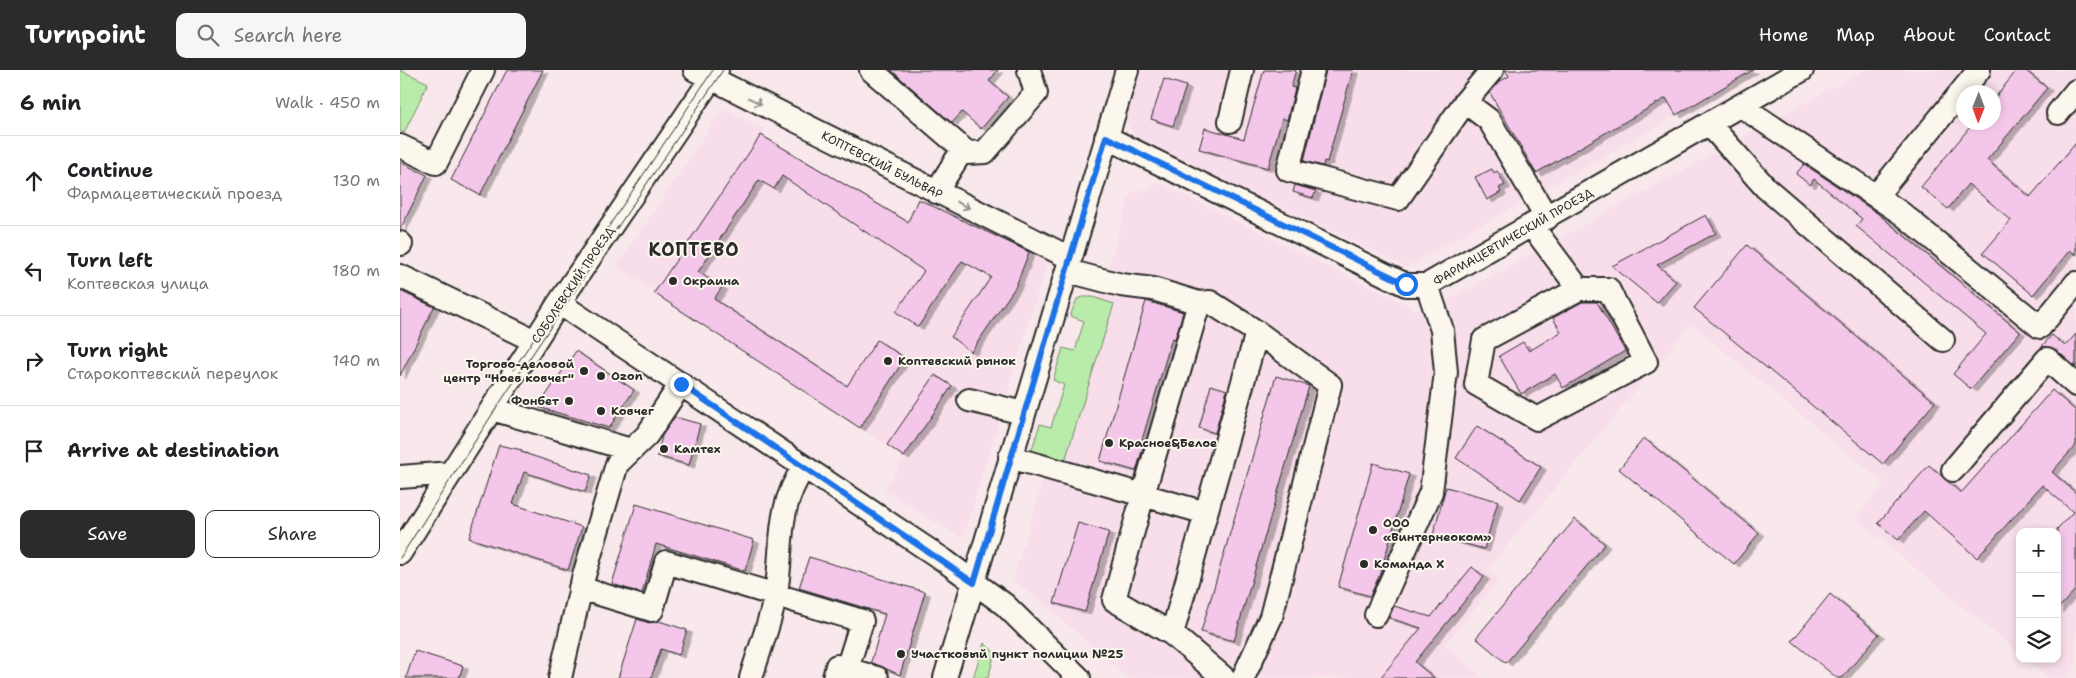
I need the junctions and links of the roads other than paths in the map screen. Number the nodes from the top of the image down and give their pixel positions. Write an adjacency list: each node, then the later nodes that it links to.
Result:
1 (483, 70): 18 (street)
2 (871, 70): 19 (street)
3 (1029, 70): 19 (street)
4 (1127, 70): 17 (street)
5 (1242, 70): 15 (street)
6 (1313, 70): 12 (street)
7 (1492, 70): 12 (street)
8 (1802, 70): 13 (street, ФАРМАЦЕВТИЧЕСКИЙ ПРОЕЗД)
9 (1980, 70): 21 (street)
10 (708, 73): 20 (street, КОПТЕВСКИЙ БУЛЬВАР, one-way to 20); 28 (street, СОБОЛЕВСКИЙ ПРОЕЗД)
11 (2076, 91): 14 (street)
12 (1465, 102): 22 (street)
13 (1741, 106): 16 (street, ФАРМАЦЕВТИЧЕСКИЙ ПРОЕЗД); 21 (street)
14 (2058, 113)
15 (1230, 122)
16 (1709, 124): 22 (street, ФАРМАЦЕВТИЧЕСКИЙ ПРОЕЗД); 31 (street)
17 (1106, 137): 23 (street); 26 (street, ФАРМАЦЕВТИЧЕСКИЙ ПРОЕЗД)
18 (400, 146)
19 (963, 149): 20 (street)
20 (936, 192): 23 (street, КОПТЕВСКИЙ БУЛЬВАР, one-way to 23)
21 (1876, 196): 25 (street)
22 (1539, 222): 26 (street, ФАРМАЦЕВТИЧЕСКИЙ ПРОЕЗД); 27 (street)
23 (1069, 264): 29 (street, КОПТЕВСКИЙ БУЛЬВАР); 39 (street)
24 (400, 276): 32 (street)
25 (2076, 283)
26 (1427, 286): 33 (street)
27 (1579, 289): 35 (street); 35 (street)
28 (560, 303): 32 (street, СОБОЛЕВСКИЙ ПРОЕЗД); 34 (street)
29 (1199, 303): 30 (street, КОПТЕВСКИЙ БУЛЬВАР); 46 (street)
30 (1257, 332): 47 (street); 61 (street, КОПТЕВСКИЙ БУЛЬВАР)
31 (1943, 340)
32 (535, 341): 38 (street, СОБОЛЕВСКИЙ ПРОЕЗД)
33 (1446, 372): 35 (street); 52 (street)
34 (681, 384): 40 (street); 42 (street)
35 (1476, 384)
36 (2076, 385): 43 (street)
37 (969, 400): 39 (street)
38 (492, 409): 40 (street); 44 (street, СОБОЛЕВСКИЙ ПРОЕЗД)
39 (1024, 413): 41 (street)
40 (631, 450): 50 (street)
41 (1010, 457): 46 (street); 49 (street)
42 (804, 467): 49 (street); 51 (street)
43 (1953, 470)
44 (451, 473): 45 (street); 48 (street, СОБОЛЕВСКИЙ ПРОЕЗД)
45 (400, 477)
46 (1143, 495): 47 (street); 53 (street)
47 (1206, 513): 53 (street)
48 (400, 553)
49 (974, 583): 58 (street); 59 (street)
50 (580, 588): 51 (street); 55 (street)
51 (776, 595): 54 (street); 56 (street)
52 (1376, 615)
53 (1172, 634): 60 (street)
54 (841, 674): 57 (street)
55 (560, 678)
56 (751, 678)
57 (877, 678)
58 (946, 678)
59 (1079, 678)
60 (1224, 678)
61 (1242, 678)

